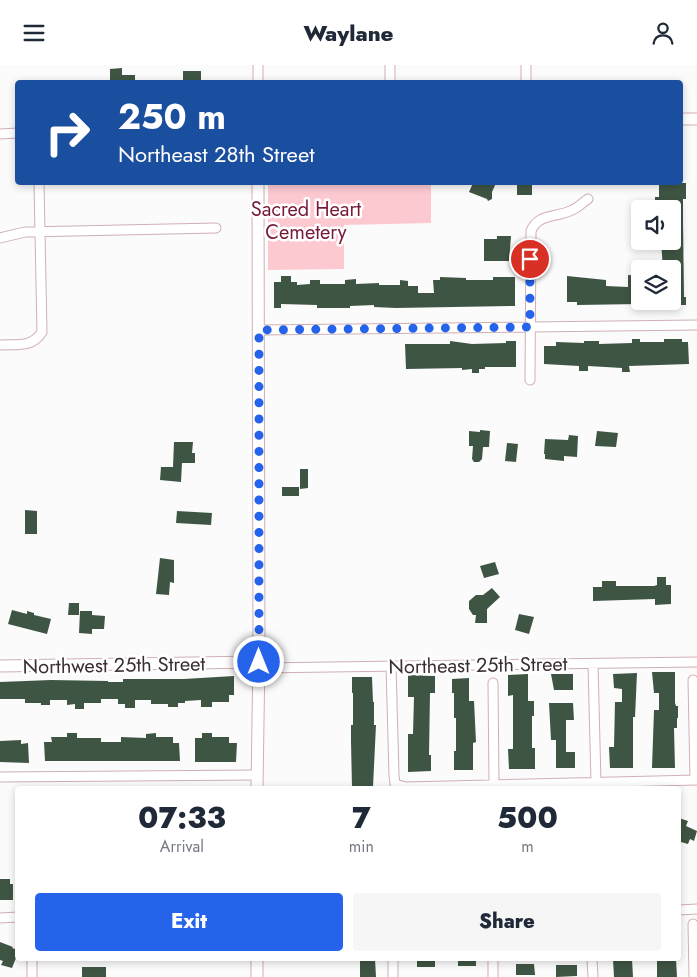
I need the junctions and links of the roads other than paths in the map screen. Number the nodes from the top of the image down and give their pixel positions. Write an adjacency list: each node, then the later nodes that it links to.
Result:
1 (258, 65): 4 (street)
2 (390, 65): 5 (street)
3 (526, 65): 6 (street)
4 (258, 80)
5 (390, 80)
6 (526, 80)
7 (683, 119): 8 (street)
8 (697, 119)
9 (15, 133): 10 (street)
10 (0, 134)
11 (40, 185): 15 (street)
12 (258, 185): 19 (street)
13 (588, 199): 18 (street)
14 (216, 228): 15 (street)
15 (40, 232): 16 (street); 20 (street)
16 (0, 238)
17 (697, 325): 18 (street)
18 (530, 327): 19 (street); 21 (street)
19 (259, 330): 24 (street)
20 (0, 345)
21 (530, 380)
22 (697, 662): 23 (street, Northeast 25th Street)
23 (593, 664): 26 (street, Northeast 25th Street); 32 (street)
24 (259, 665): 25 (street, Northwest 25th Street); 26 (street, Northeast 25th Street); 29 (street)
25 (0, 666)
26 (391, 667): 35 (street)
27 (694, 680): 31 (street)
28 (493, 683): 33 (street)
29 (257, 775): 30 (street); 34 (street)
30 (0, 777)
31 (696, 780): 32 (street)
32 (596, 783): 33 (street)
33 (494, 785): 36 (street)
34 (257, 786)
35 (402, 786)
36 (450, 786)
37 (697, 909): 38 (street)
38 (681, 910)
39 (15, 917): 40 (street)
40 (0, 918)
41 (692, 924): 52 (street)
42 (32, 961): 47 (street)
43 (257, 961): 48 (street)
44 (393, 961): 49 (street)
45 (493, 961): 50 (street)
46 (592, 961): 51 (street)
47 (32, 977)
48 (257, 977)
49 (393, 977)
50 (493, 977)
51 (593, 977)
52 (694, 977)

